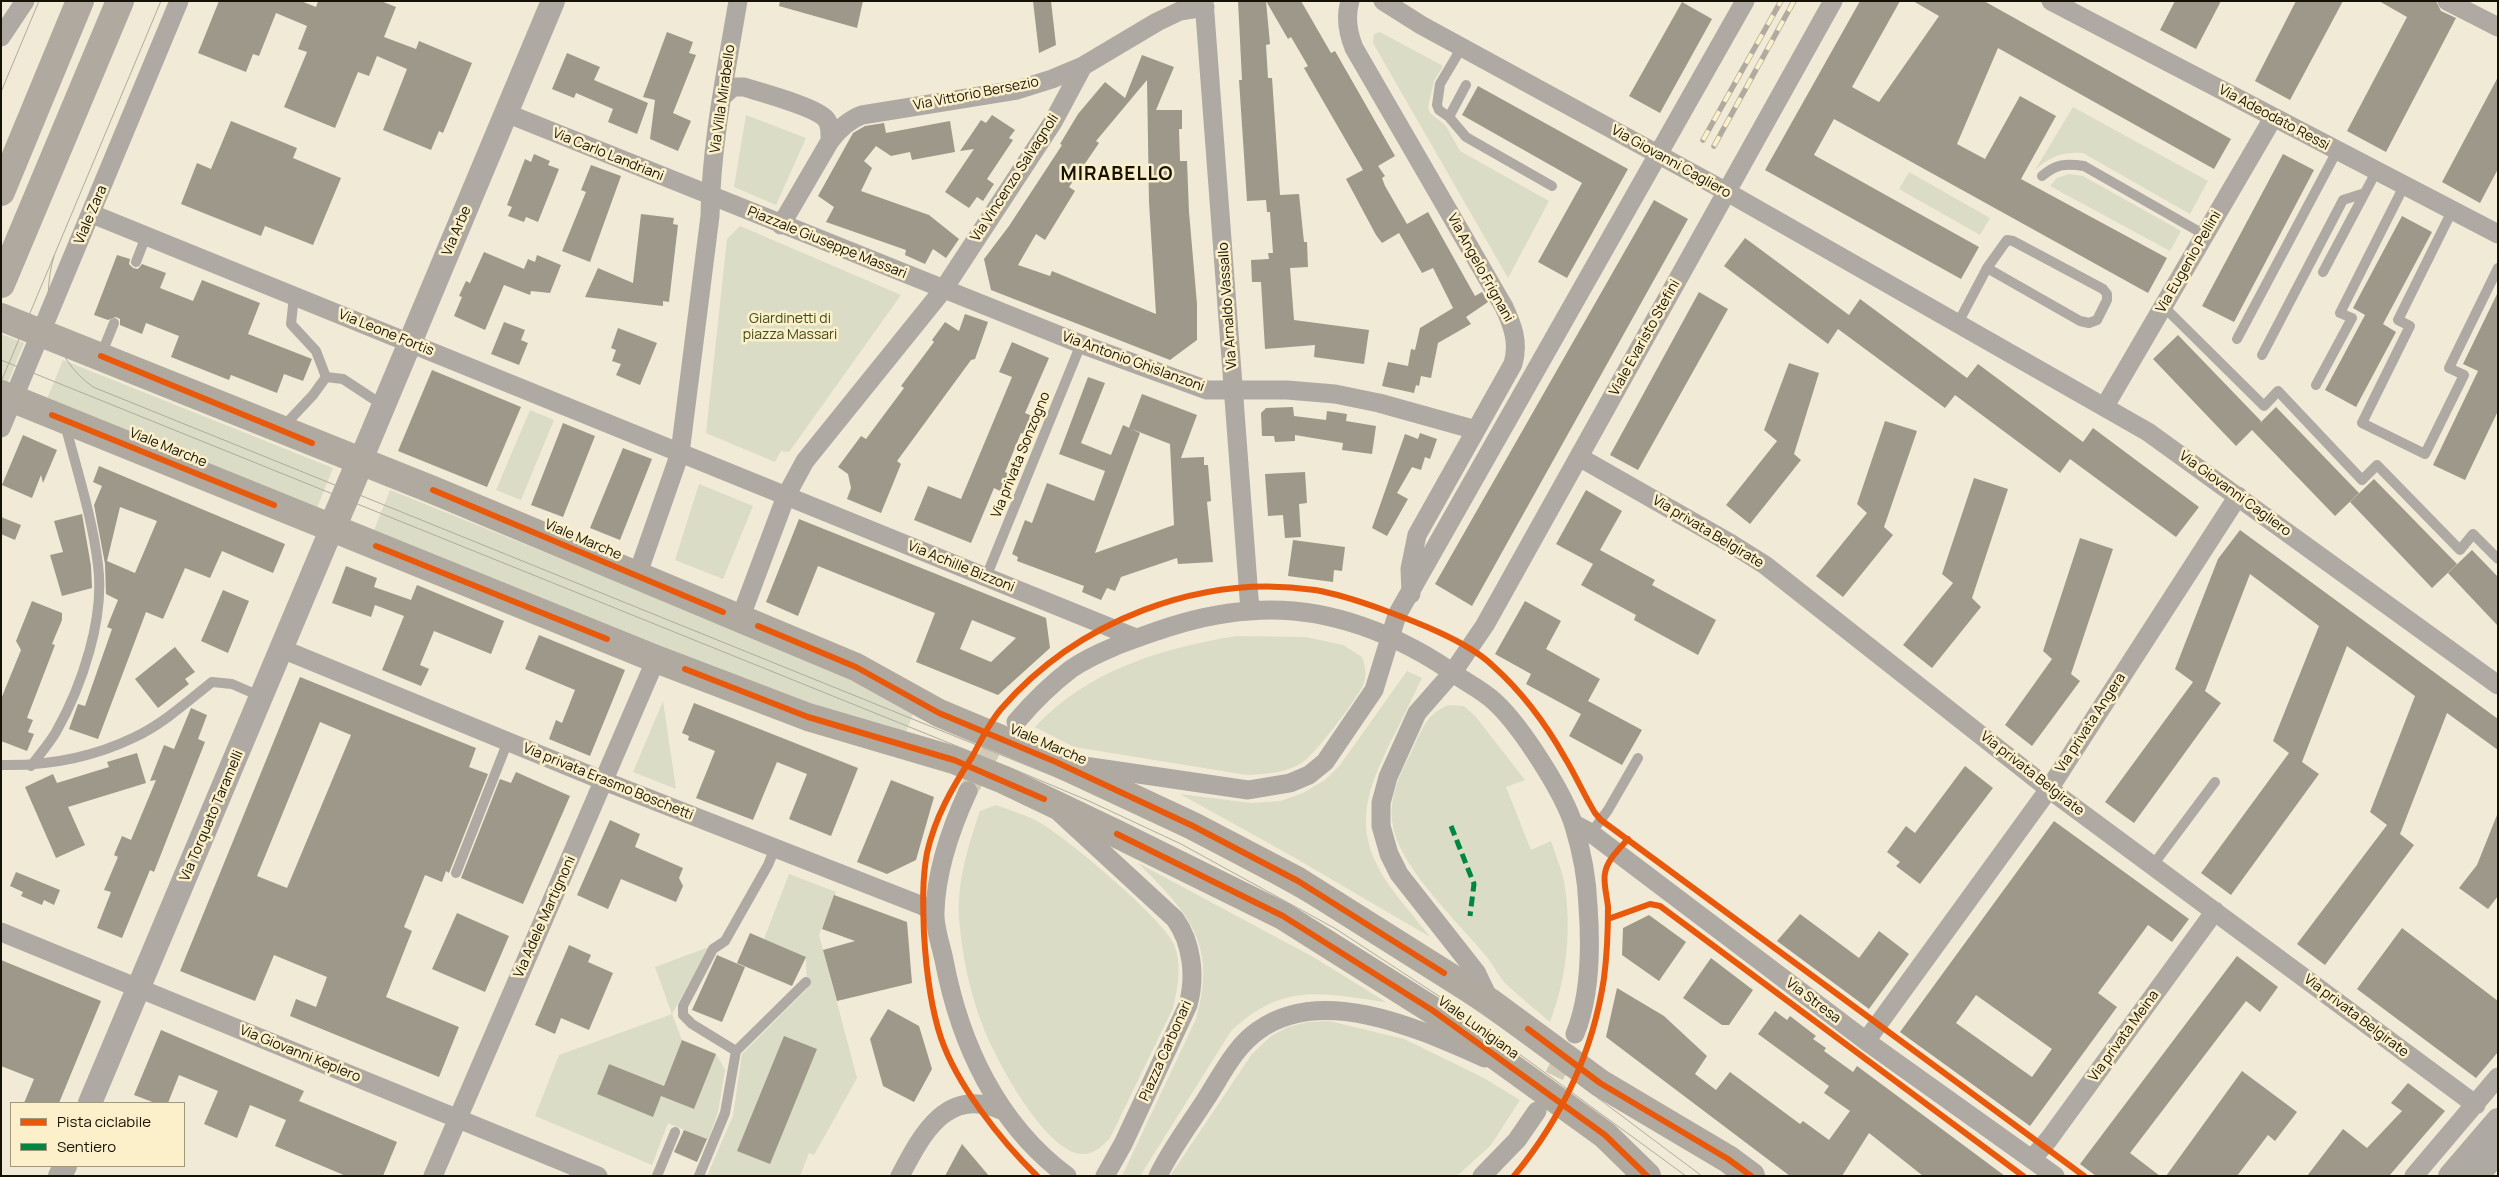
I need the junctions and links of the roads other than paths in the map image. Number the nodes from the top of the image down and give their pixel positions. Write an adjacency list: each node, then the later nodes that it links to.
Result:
1 (25, 1): 15 (street)
2 (80, 1): 30 (main road)
3 (120, 1): 44 (main road)
4 (179, 1): 35 (street, Viale Zara)
5 (553, 1): 20 (street, Via Arbe)
6 (738, 1): 19 (street, Via Villa Mirabello)
7 (1350, 1): 66 (street, Via Angelo Frignani)
8 (1383, 1): 16 (street, Via Giovanni Cagliero)
9 (1745, 1): 25 (street)
10 (1833, 1): 31 (street, Viale Evaristo Stefini)
11 (2051, 1): 22 (street, Via Adeodato Ressi)
12 (2447, 1): 14 (street)
13 (1204, 4): 17 (street, Via Vittorio Bersezio); 59 (street, Via Arnaldo Vassallo)
14 (2498, 28)
15 (1, 37)
16 (1462, 47): 21 (lane); 25 (street, Via Giovanni Cagliero)
17 (1083, 66): 23 (street, Via Vittorio Bersezio); 45 (street, Via Vincenzo Salvagnoli)
18 (1466, 85): 21 (lane)
19 (723, 96): 23 (street); 33 (street, Via Villa Mirabello)
20 (506, 113): 33 (street, Via Carlo Landriani); 53 (street, Via Arbe)
21 (1449, 116): 28 (lane)
22 (2273, 118): 24 (street, Via Adeodato Ressi); 38 (street, Via Eugenio Pellini)
23 (830, 141): 36 (street, Via Vittorio Bersezio)
24 (2337, 151): 26 (street, Via Adeodato Ressi); 52 (lane)
25 (1659, 155): 31 (street, Via Giovanni Cagliero); 76 (street)
26 (2376, 172): 29 (street, Via Adeodato Ressi); 32 (lane)
27 (2042, 176): 38 (lane)
28 (1552, 186)
29 (2404, 186): 34 (street, Via Adeodato Ressi); 58 (lane)
30 (1, 192)
31 (1727, 192): 50 (street, Via Giovanni Cagliero); 68 (street, Viale Evaristo Stefini)
32 (2365, 193): 43 (lane); 55 (lane)
33 (710, 196): 36 (street, Piazzale Giuseppe Massari); 67 (street)
34 (2452, 211): 37 (street, Via Adeodato Ressi); 42 (lane)
35 (92, 214): 39 (street, Via Leone Fortis); 51 (street, Viale Zara)
36 (781, 225): 45 (street, Piazzale Giuseppe Massari)
37 (2495, 227)
38 (2204, 235): 47 (street, Via Eugenio Pellini)
39 (146, 236): 40 (lane); 46 (street, Via Leone Fortis)
40 (136, 262)
41 (1987, 268): 41 (lane); 50 (lane)
42 (2498, 268)
43 (2323, 272)
44 (1, 284)
45 (943, 290): 54 (street, Via Antonio Ghislanzoni); 70 (street)
46 (294, 296): 53 (street, Via Leone Fortis); 57 (lane)
47 (2163, 306): 62 (street, Via Eugenio Pellini); 73 (lane)
48 (1, 317): 51 (main road, Viale Marche)
49 (114, 322): 56 (lane)
50 (1958, 323): 62 (street, Via Giovanni Cagliero)
51 (40, 332): 56 (main road, Viale Marche); 60 (street, Viale Zara)
52 (2237, 339)
53 (410, 343): 61 (street, Via Arbe); 67 (street, Via Leone Fortis)
54 (1081, 344): 59 (street, Via Antonio Ghislanzoni); 75 (lane, Via privata Sonzogno)
55 (2262, 355)
56 (101, 356): 65 (main road, Viale Marche)
57 (326, 377): 61 (lane); 65 (lane)
58 (2316, 385)
59 (1234, 390): 66 (street, Via Antonio Ghislanzoni); 77 (street, Via Arnaldo Vassallo)
60 (7, 396): 63 (main road, Viale Marche); 64 (street, Viale Zara)
61 (384, 406): 69 (street, Via Arbe)
62 (2105, 406): 71 (street, Via Giovanni Cagliero)
63 (64, 420): 72 (main road, Viale Marche); 91 (lane)
64 (1, 428)
65 (280, 429): 69 (main road, Viale Marche)
66 (1476, 430): 76 (street, Via Angelo Frignani)
67 (680, 453): 70 (street); 74 (street)
68 (1579, 457): 83 (street, Viale Evaristo Stefini); 94 (street, Via privata Belgirate)
69 (360, 462): 72 (main road); 74 (main road, Viale Marche)
70 (786, 496): 75 (street, Via Achille Bizzoni); 78 (street)
71 (2238, 496): 84 (street, Via Giovanni Cagliero); 94 (street, Via privata Angera)
72 (332, 528): 81 (street, Via Torquato Taramelli); 82 (main road, Viale Marche)
73 (2498, 559)
74 (637, 576): 78 (main road, Viale Marche)
75 (986, 577): 80 (street, Via Achille Bizzoni)
76 (1411, 595): 79 (street)
77 (1250, 611): 79 (street); 80 (street)
78 (740, 619): 89 (main road, Viale Marche)
79 (1390, 636): 83 (street); 89 (street)
80 (1136, 638): 86 (street)
81 (282, 649): 85 (street, Via Torquato Taramelli); 87 (street, Via privata Erasmo Boschetti)
82 (656, 659): 92 (street, Via Adele Martignoni); 96 (main road, Viale Marche)
83 (1453, 672): 97 (street); 109 (street)
84 (2498, 685)
85 (262, 696): 91 (lane); 108 (street, Via Torquato Taramelli)
86 (1016, 722)
87 (508, 741): 92 (street, Via privata Erasmo Boschetti); 101 (lane)
88 (1638, 758): 98 (lane)
89 (1056, 762): 102 (main road, Viale Marche)
90 (1, 765): 91 (lane)
91 (31, 766)
92 (604, 781): 99 (street, Via privata Erasmo Boschetti); 119 (street, Via Adele Martignoni)
93 (2215, 782): 100 (lane)
94 (2049, 789): 100 (street, Via privata Belgirate); 111 (street, Via privata Angera)
95 (968, 791): 104 (street)
96 (1044, 799): 105 (main road, Viale Marche); 130 (street, Piazza Carbonari)
97 (1574, 824): 98 (street, Via Stresa); 110 (street)
98 (1591, 833): 111 (street, Via Stresa)
99 (775, 848): 104 (street, Via privata Erasmo Boschetti); 112 (lane)
100 (2153, 865): 103 (street, Via privata Belgirate)
101 (456, 873)
102 (1298, 881): 109 (main road, Viale Lunigiana)
103 (2215, 910): 116 (street, Via privata Belgirate); 123 (street, Via privata Meina)
104 (934, 913): 117 (street)
105 (1284, 916): 114 (main road, Viale Lunigiana)
106 (1, 932): 108 (street, Via Giovanni Keplero)
107 (806, 982): 112 (lane)
108 (138, 988): 115 (street, Via Torquato Taramelli); 119 (street, Via Giovanni Keplero)
109 (1490, 1002): 134 (main road, Viale Lunigiana)
110 (1575, 1034)
111 (1866, 1041): 123 (street, Via Stresa)
112 (736, 1051): 127 (lane)
113 (2498, 1076): 116 (street)
114 (1526, 1077): 131 (street); 133 (main road, Viale Lunigiana)
115 (90, 1102)
116 (2476, 1105): 136 (street)
117 (1003, 1111): 128 (street); 129 (street)
118 (1537, 1112): 132 (street)
119 (458, 1118): 124 (street, Via Adele Martignoni); 125 (street, Via Giovanni Keplero)
120 (2498, 1120): 137 (street)
121 (675, 1132): 126 (lane)
122 (2498, 1151): 138 (street)
123 (2032, 1159): 135 (street, Via Stresa)
124 (433, 1176)
125 (598, 1176)
126 (657, 1176)
127 (698, 1176)
128 (900, 1176)
129 (1067, 1176)
130 (1106, 1176)
131 (1158, 1176)
132 (1482, 1176)
133 (1647, 1176)
134 (1752, 1176)
135 (2055, 1176)
136 (2414, 1176)
137 (2450, 1176)
138 (2477, 1176)

